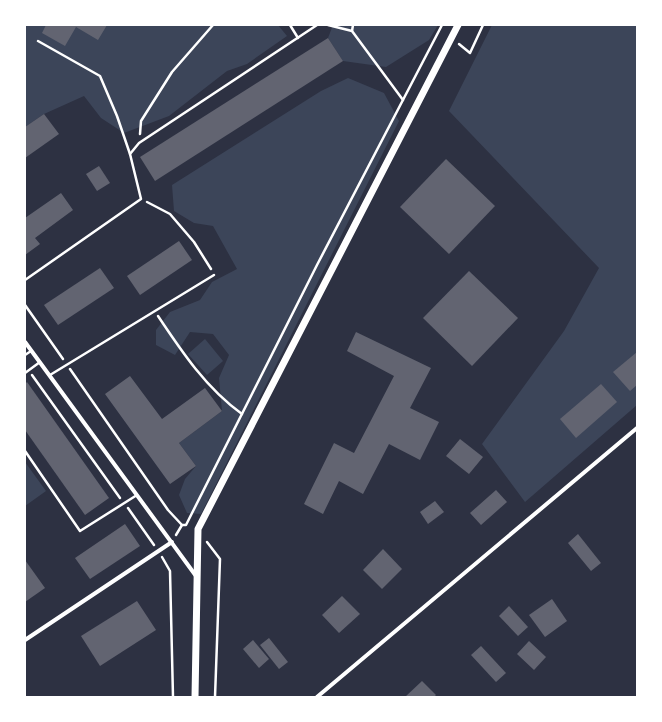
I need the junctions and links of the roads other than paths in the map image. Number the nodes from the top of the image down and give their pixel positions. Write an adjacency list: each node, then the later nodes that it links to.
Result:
1 (290, 25): 4 (lane)
2 (317, 25): 4 (lane)
3 (458, 25): 19 (street)
4 (298, 38): 6 (lane)
5 (38, 41): 6 (lane)
6 (130, 154): 8 (lane)
7 (214, 275): 14 (lane)
8 (25, 280)
9 (25, 342): 10 (street)
10 (31, 351): 11 (lane); 12 (street)
11 (25, 355)
12 (40, 362): 13 (lane); 14 (street)
13 (25, 373)
14 (49, 375): 17 (street)
15 (637, 428): 22 (street)
16 (25, 451): 17 (lane)
17 (137, 494): 18 (street)
18 (172, 542): 19 (street); 20 (street)
19 (197, 576): 21 (street)
20 (25, 640)
21 (195, 697)
22 (317, 697)

